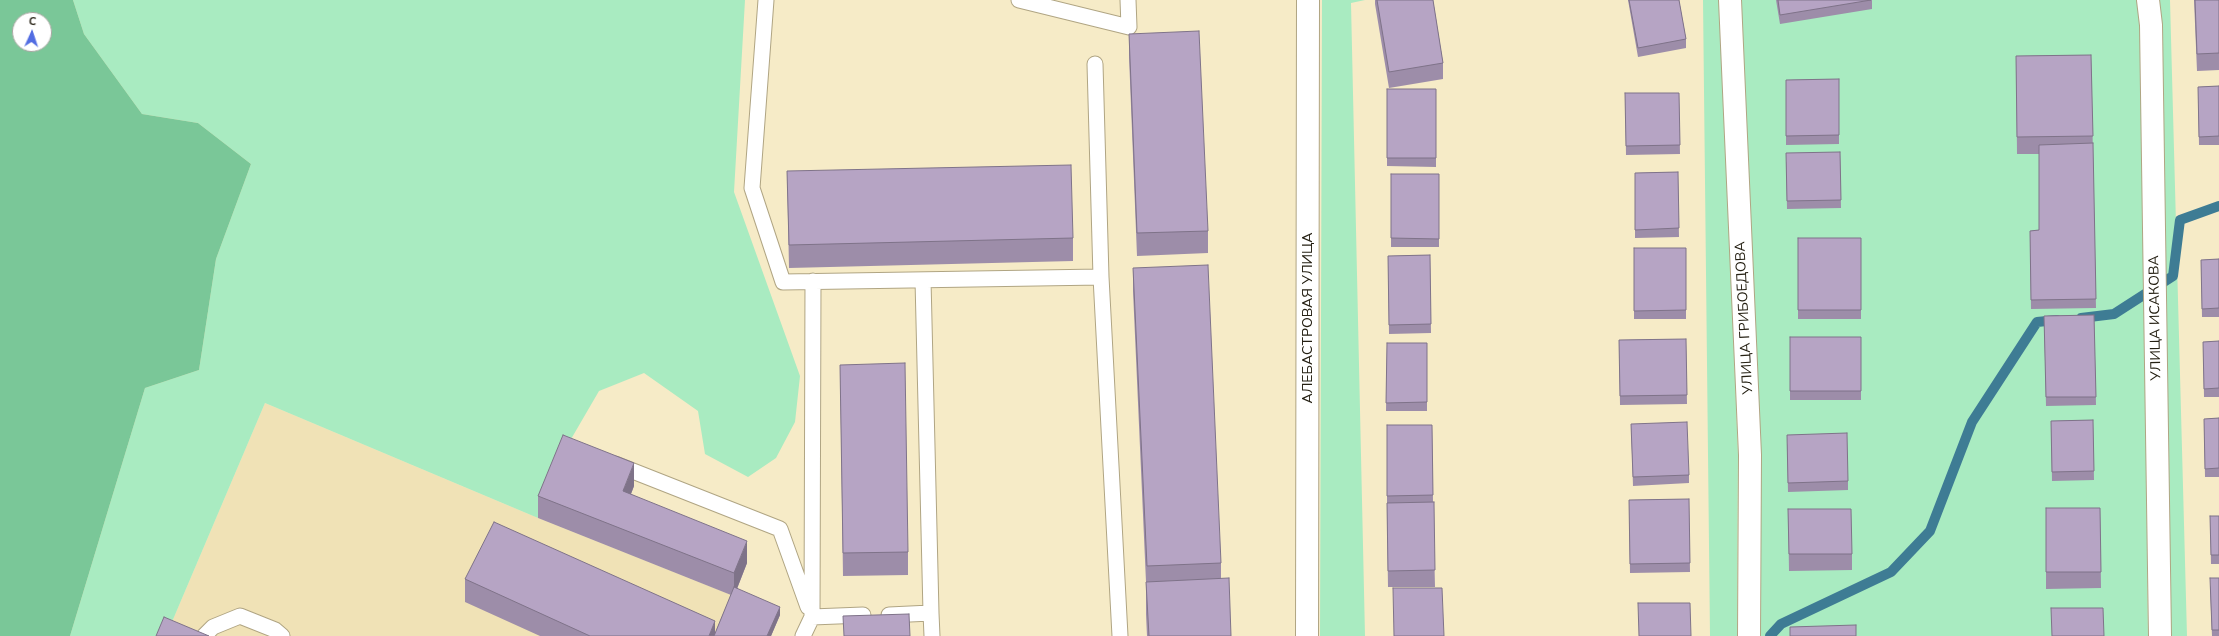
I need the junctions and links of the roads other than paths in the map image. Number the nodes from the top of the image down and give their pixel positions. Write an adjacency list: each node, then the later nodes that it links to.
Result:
1 (766, 0): 10 (lane)
2 (1019, 0): 3 (lane)
3 (1128, 0)
4 (1308, 0): 19 (street, АЛЕБАСТРОВАЯ УЛИЦА)
5 (1730, 0): 20 (street, УЛИЦА ГРИБОЕДОВА)
6 (2148, 0): 21 (street, УЛИЦА ИСАКОВА)
7 (1095, 64): 8 (lane)
8 (1101, 277): 9 (lane); 18 (lane)
9 (923, 280): 10 (lane); 12 (lane)
10 (813, 281): 13 (lane)
11 (604, 460): 13 (lane)
12 (931, 613): 13 (lane); 17 (lane)
13 (812, 617): 16 (lane)
14 (204, 636): 15 (lane)
15 (282, 636)
16 (803, 636)
17 (932, 636)
18 (1120, 636)
19 (1307, 636)
20 (1749, 636)
21 (2160, 636)

